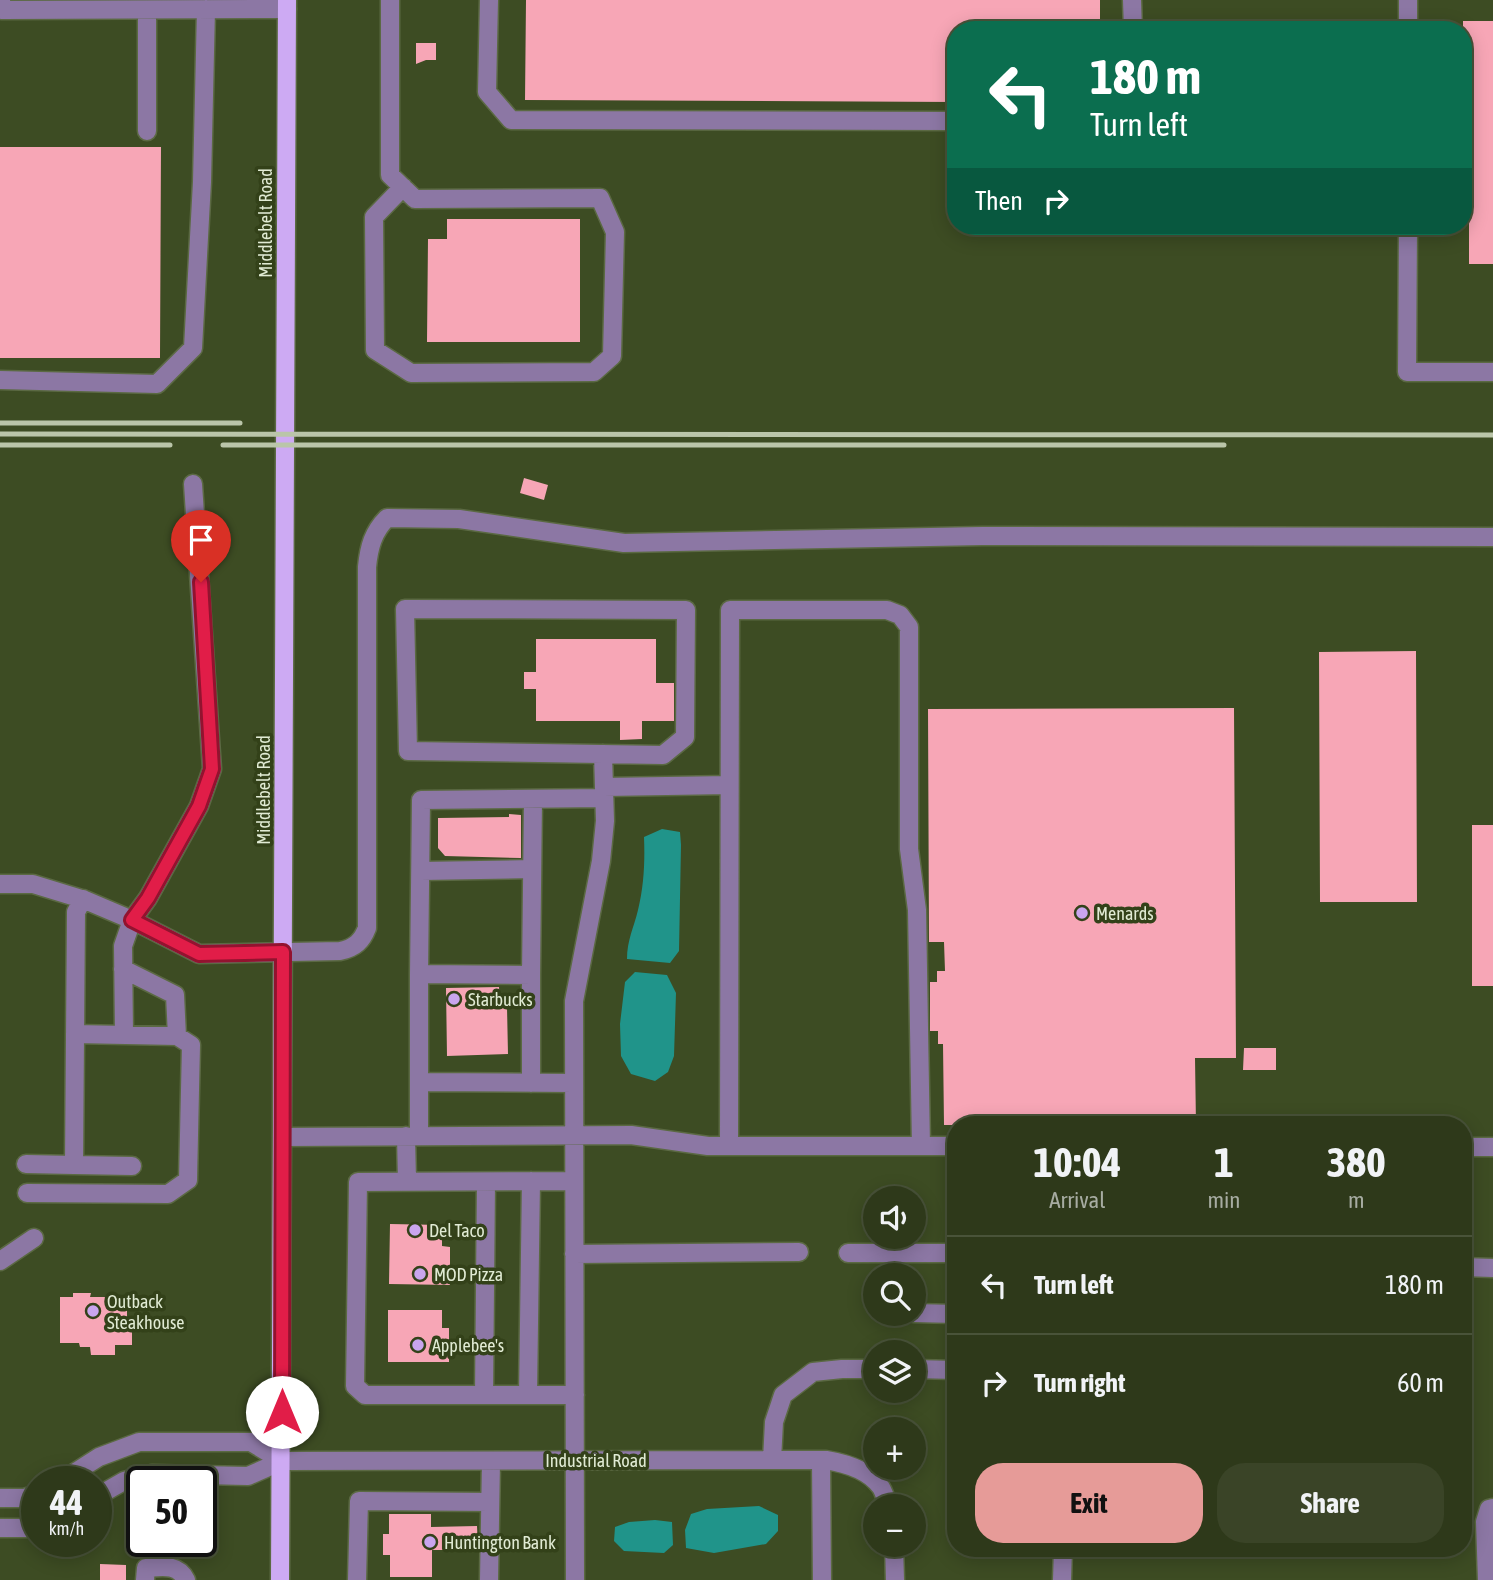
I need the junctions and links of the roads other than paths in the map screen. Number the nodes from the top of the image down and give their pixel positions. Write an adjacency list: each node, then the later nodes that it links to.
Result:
1 (390, 0): 13 (street)
2 (489, 0): 11 (street)
3 (1132, 0): 9 (street)
4 (1408, 0): 10 (street)
5 (287, 5): 8 (street); 28 (main road, Middlebelt Road)
6 (152, 7): 7 (street); 8 (street); 12 (street)
7 (1, 8)
8 (206, 9): 16 (street)
9 (1133, 21)
10 (1408, 21)
11 (947, 121)
12 (147, 131)
13 (402, 187): 13 (street)
14 (1408, 235): 15 (street)
15 (1493, 372)
16 (0, 380)
17 (193, 484): 27 (street)
18 (1493, 537): 28 (street)
19 (603, 754): 19 (street); 21 (street)
20 (729, 785): 21 (street); 41 (street); 42 (street)
21 (604, 793): 22 (street); 37 (street)
22 (533, 799): 23 (street); 24 (street)
23 (533, 869): 24 (street); 31 (street)
24 (421, 871): 30 (street)
25 (0, 884): 26 (street)
26 (83, 899): 27 (street); 32 (street)
27 (132, 920): 28 (street); 29 (street)
28 (283, 952): 40 (main road, Middlebelt Road)
29 (123, 970): 33 (street); 34 (street)
30 (419, 974): 31 (street); 35 (street)
31 (531, 975): 36 (street)
32 (75, 1034): 33 (street); 47 (street)
33 (124, 1034): 34 (street)
34 (177, 1036): 53 (street)
35 (419, 1082): 36 (street); 39 (street)
36 (531, 1083): 37 (street)
37 (574, 1083): 38 (street)
38 (574, 1135): 39 (street); 41 (street); 51 (street)
39 (413, 1136): 40 (street); 49 (street)
40 (283, 1137): 73 (main road, Middlebelt Road)
41 (729, 1146): 42 (street)
42 (922, 1146): 43 (street)
43 (947, 1146)
44 (1472, 1147): 45 (street)
45 (1493, 1147)
46 (26, 1164): 47 (street)
47 (74, 1165): 48 (street)
48 (132, 1166)
49 (407, 1181): 52 (street); 67 (street)
50 (531, 1181): 51 (street); 52 (street); 68 (street)
51 (574, 1181): 58 (street)
52 (486, 1182): 67 (street)
53 (27, 1193)
54 (34, 1238): 59 (street)
55 (799, 1252): 58 (street)
56 (848, 1253): 57 (street)
57 (947, 1253)
58 (575, 1254): 69 (street)
59 (0, 1261)
60 (1472, 1267): 61 (street)
61 (1493, 1268)
62 (926, 1313): 63 (street)
63 (947, 1314)
64 (863, 1369): 71 (street)
65 (926, 1369): 66 (street)
66 (947, 1370)
67 (484, 1395): 68 (street)
68 (528, 1395): 69 (street)
69 (575, 1395): 70 (street)
70 (575, 1460): 71 (street, Industrial Road); 74 (street, Industrial Road); 91 (street)
71 (772, 1460): 72 (street, Industrial Road)
72 (821, 1460): 77 (street, Industrial Road); 92 (street)
73 (282, 1461): 74 (street, Industrial Road); 75 (street); 76 (street); 88 (main road, Middlebelt Road)
74 (491, 1461): 80 (street)
75 (85, 1466)
76 (112, 1488)
77 (883, 1494)
78 (0, 1498): 79 (street)
79 (21, 1498)
80 (490, 1502): 89 (street); 90 (street)
81 (1493, 1508): 95 (street)
82 (0, 1528): 83 (street)
83 (21, 1528)
84 (894, 1557): 93 (street)
85 (1063, 1557): 94 (street)
86 (145, 1580): 87 (street)
87 (186, 1580)
88 (280, 1580)
89 (357, 1580)
90 (489, 1580)
91 (575, 1580)
92 (822, 1580)
93 (895, 1580)
94 (1062, 1580)
95 (1487, 1580)

